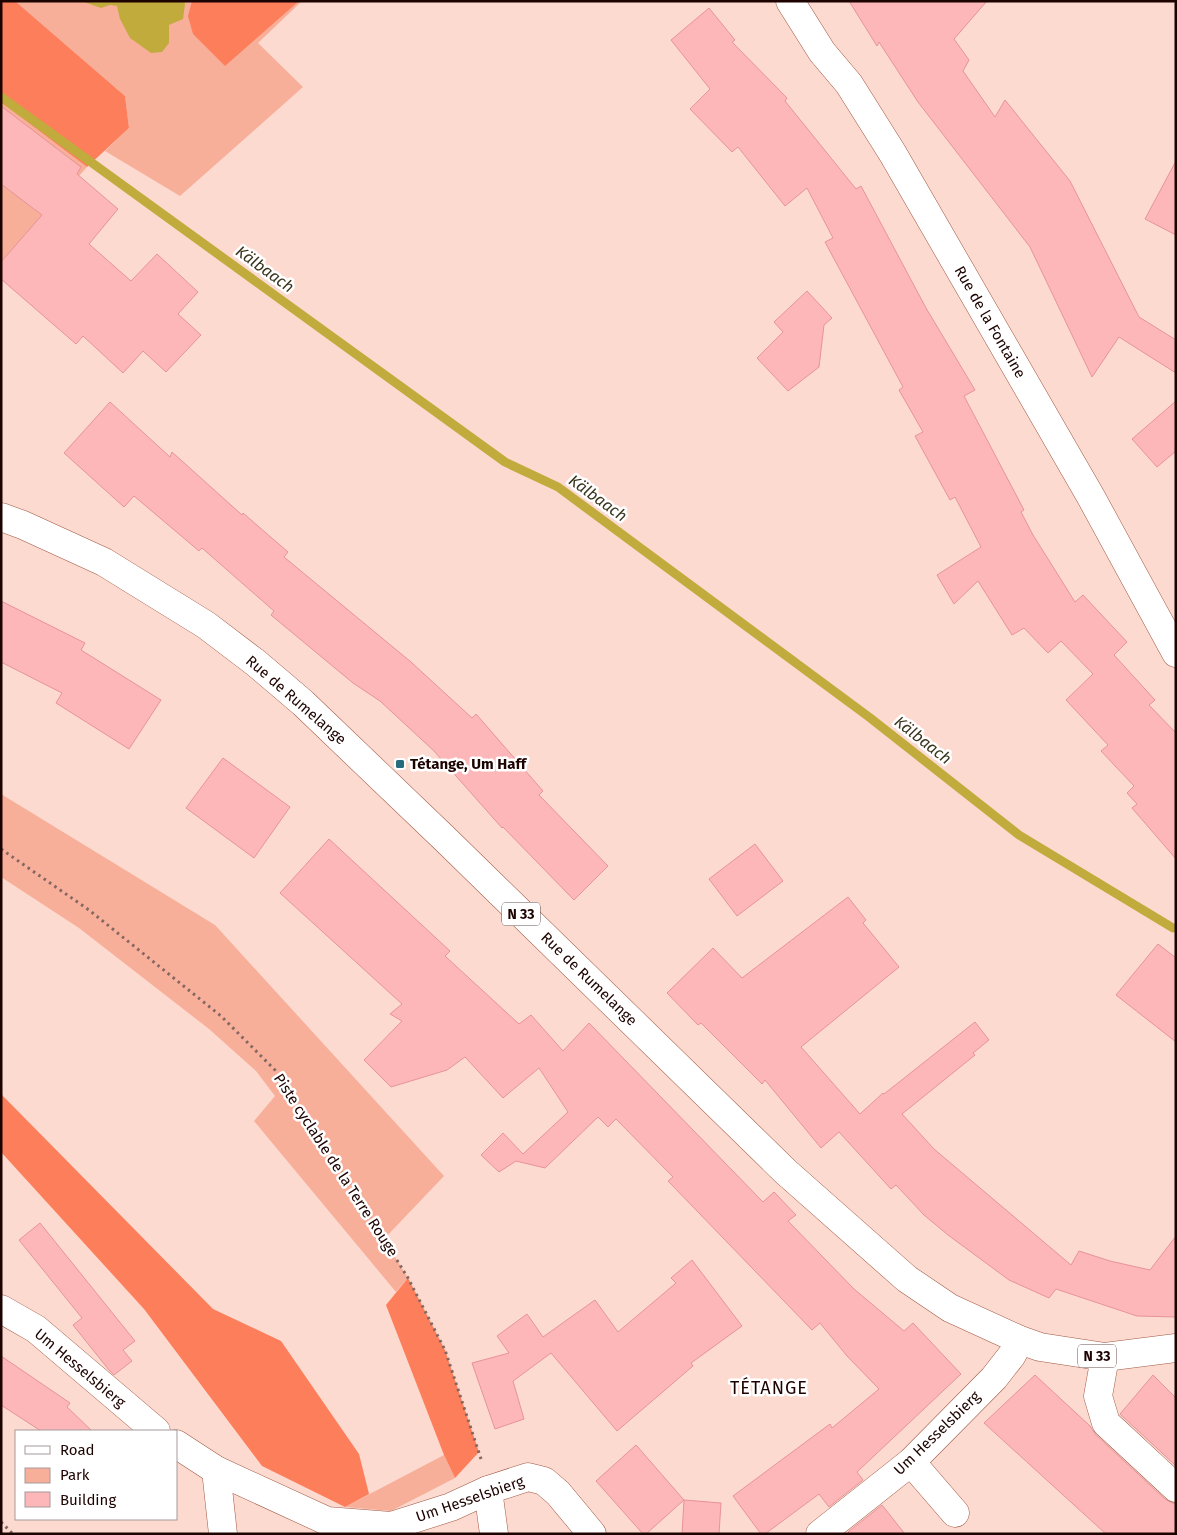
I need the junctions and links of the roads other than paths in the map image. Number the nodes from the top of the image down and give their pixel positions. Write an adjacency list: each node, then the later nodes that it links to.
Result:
1 (790, 1): 3 (street, Rue de la Fontaine)
2 (1, 517): 5 (street, Rue de Rumelange / N 33)
3 (1176, 653)
4 (1, 1309): 8 (street, Um Hesselsbierg)
5 (1020, 1340): 7 (street, Rue de Rumelange / N 33); 10 (street, Um Hesselsbierg)
6 (1176, 1348): 7 (street, Rue de Rumelange / N 33)
7 (1105, 1357): 12 (street)
8 (155, 1430)
9 (178, 1445): 11 (street, Um Hesselsbierg)
10 (911, 1462): 14 (street); 18 (street, Um Hesselsbierg)
11 (216, 1470): 13 (street, Um Hesselsbierg); 15 (street)
12 (1176, 1488)
13 (488, 1490): 16 (street); 17 (street, Um Hesselsbierg)
14 (954, 1513)
15 (223, 1534)
16 (494, 1534)
17 (592, 1534)
18 (820, 1534)

